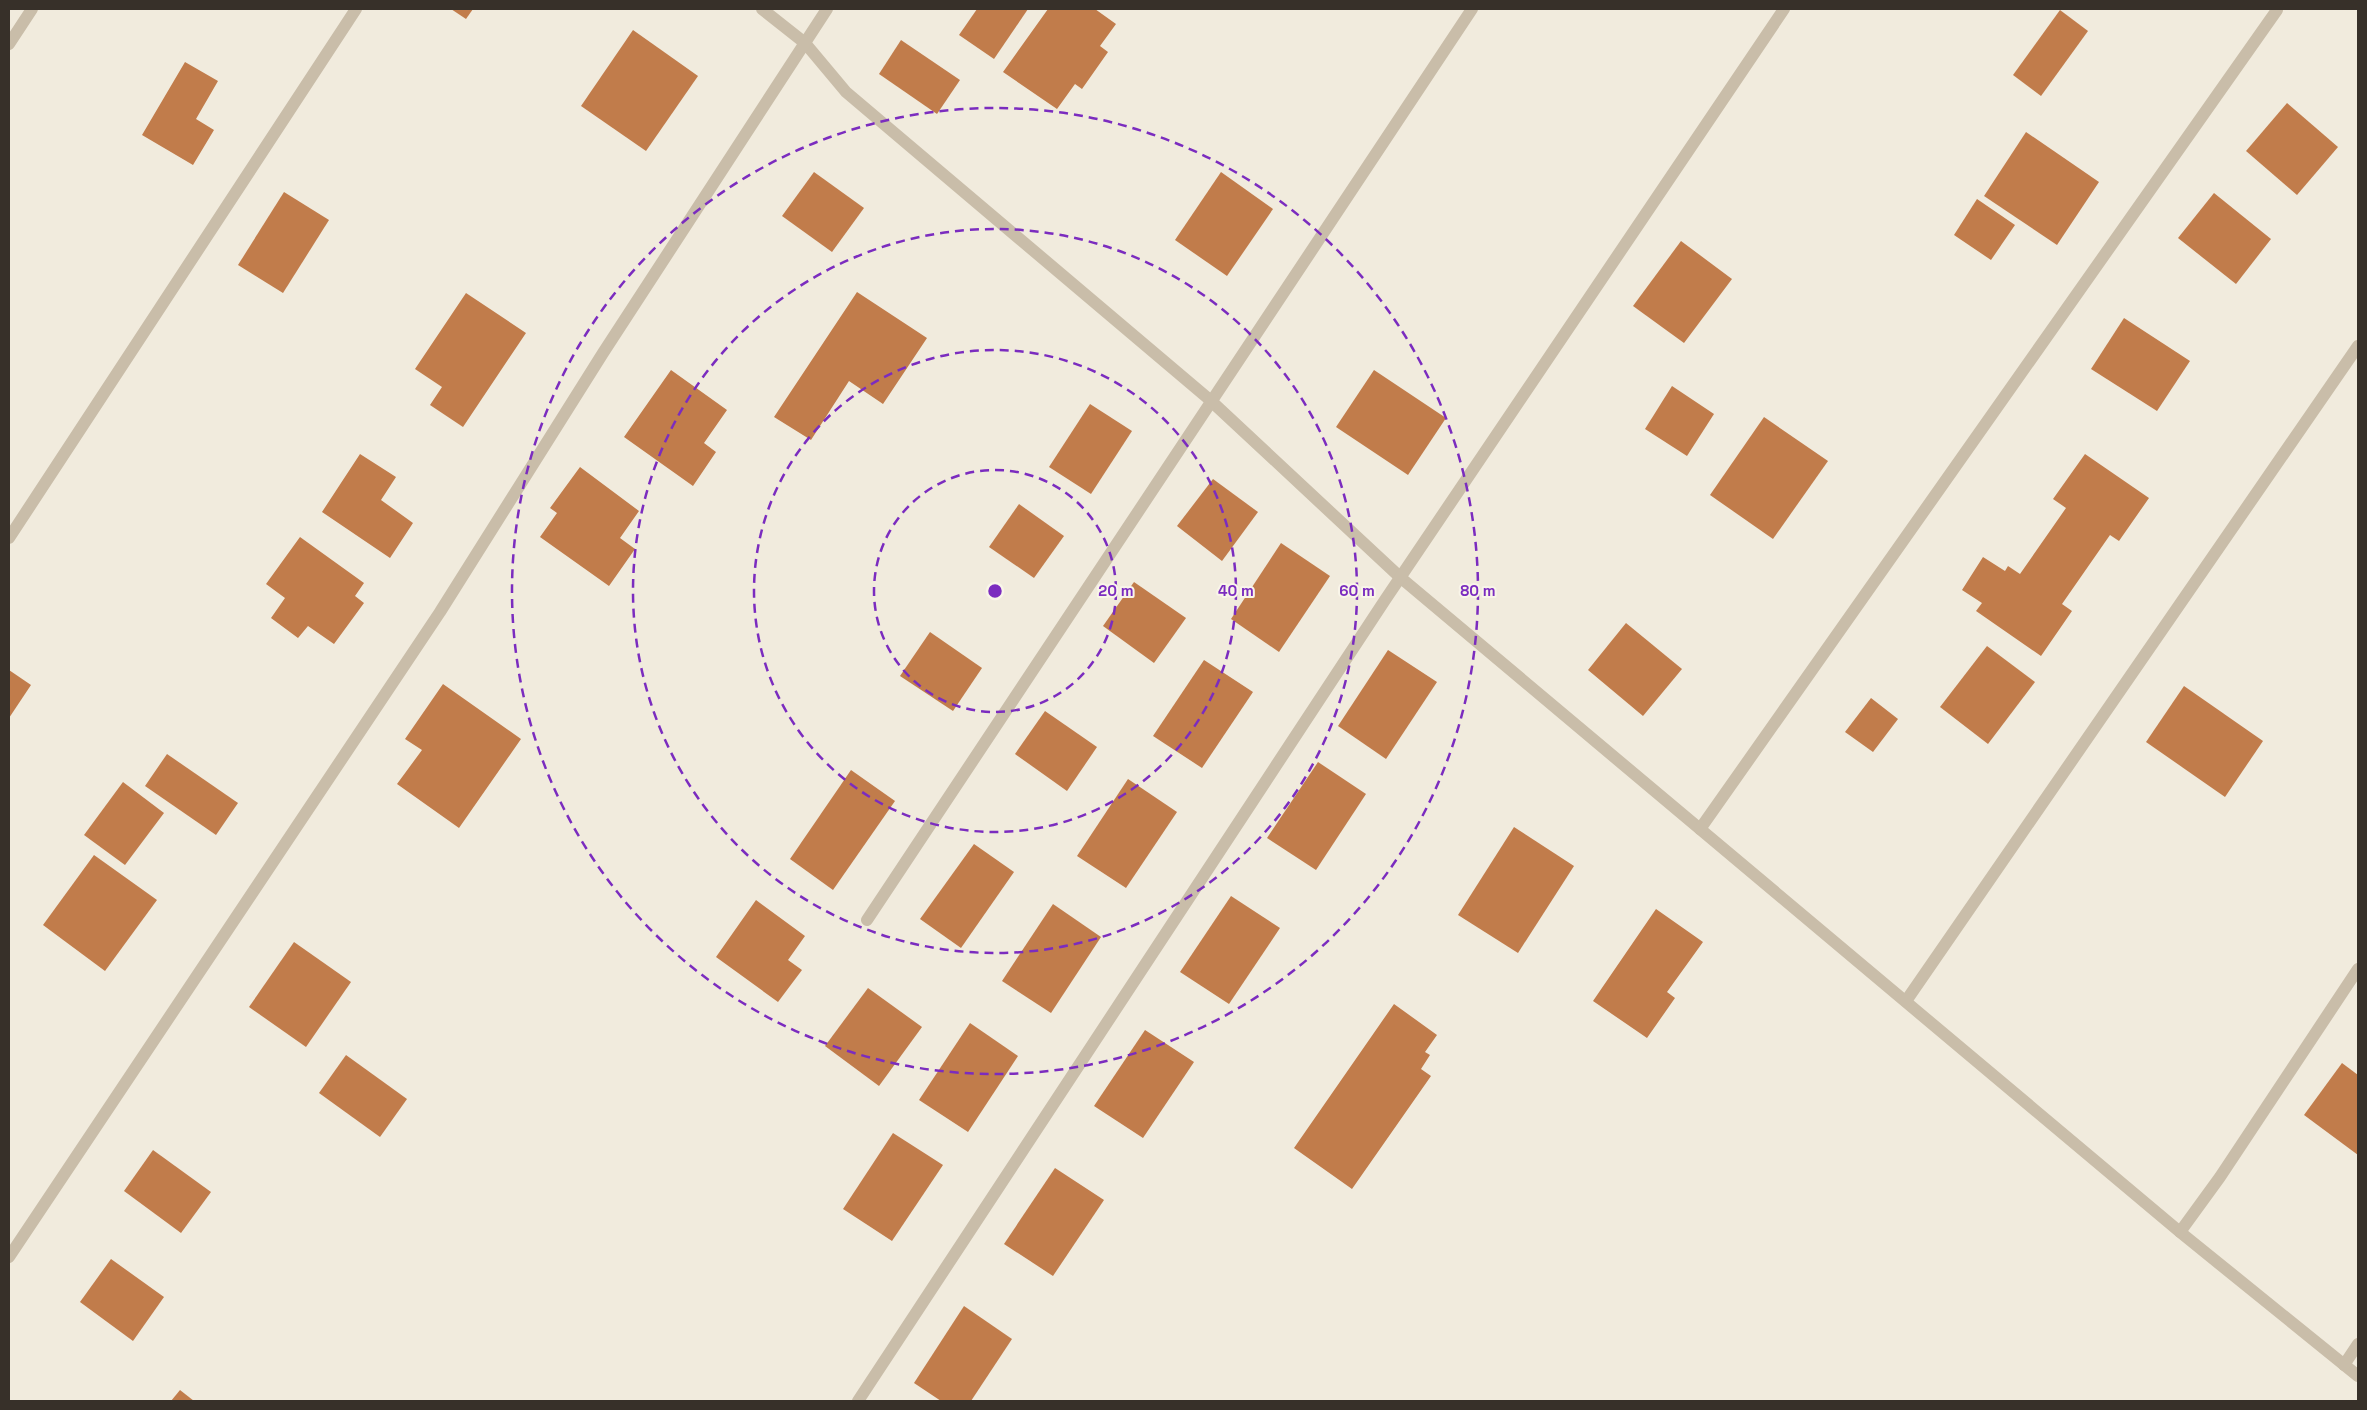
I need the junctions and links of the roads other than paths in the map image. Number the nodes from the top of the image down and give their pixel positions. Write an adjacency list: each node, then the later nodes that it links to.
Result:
1 (32, 9): 9 (street)
2 (356, 9): 12 (street)
3 (762, 9): 8 (street)
4 (827, 9): 8 (street)
5 (1472, 9): 11 (street)
6 (1784, 9): 13 (street)
7 (2277, 10): 14 (street)
8 (805, 43): 11 (street); 19 (street)
9 (9, 44)
10 (2358, 346): 17 (street)
11 (1210, 400): 13 (street); 15 (street)
12 (9, 538)
13 (1401, 578): 14 (street); 23 (street)
14 (1700, 829): 17 (street)
15 (867, 920)
16 (2358, 970): 18 (street)
17 (1906, 1001): 18 (street)
18 (2180, 1232): 21 (street)
19 (9, 1257)
20 (2358, 1344): 21 (street)
21 (2344, 1365): 22 (street)
22 (2358, 1376)
23 (858, 1401)

